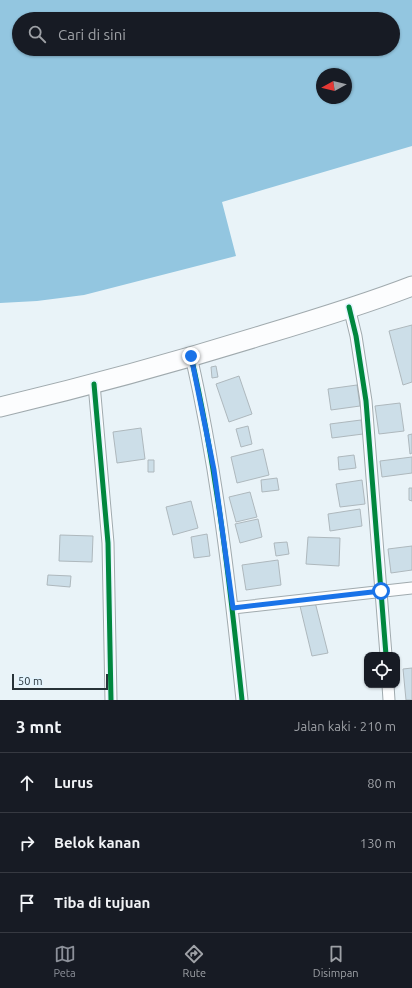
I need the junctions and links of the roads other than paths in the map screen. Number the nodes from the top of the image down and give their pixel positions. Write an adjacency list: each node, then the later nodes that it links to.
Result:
1 (412, 286): 2 (highway)
2 (349, 307): 3 (highway); 7 (street)
3 (191, 356): 4 (highway); 8 (street)
4 (94, 384): 5 (highway); 11 (street)
5 (0, 407)
6 (412, 588): 7 (street)
7 (381, 591): 8 (street); 9 (street)
8 (233, 608): 12 (street)
9 (386, 652)
10 (388, 688): 13 (street)
11 (111, 700)
12 (242, 700)
13 (389, 700)

